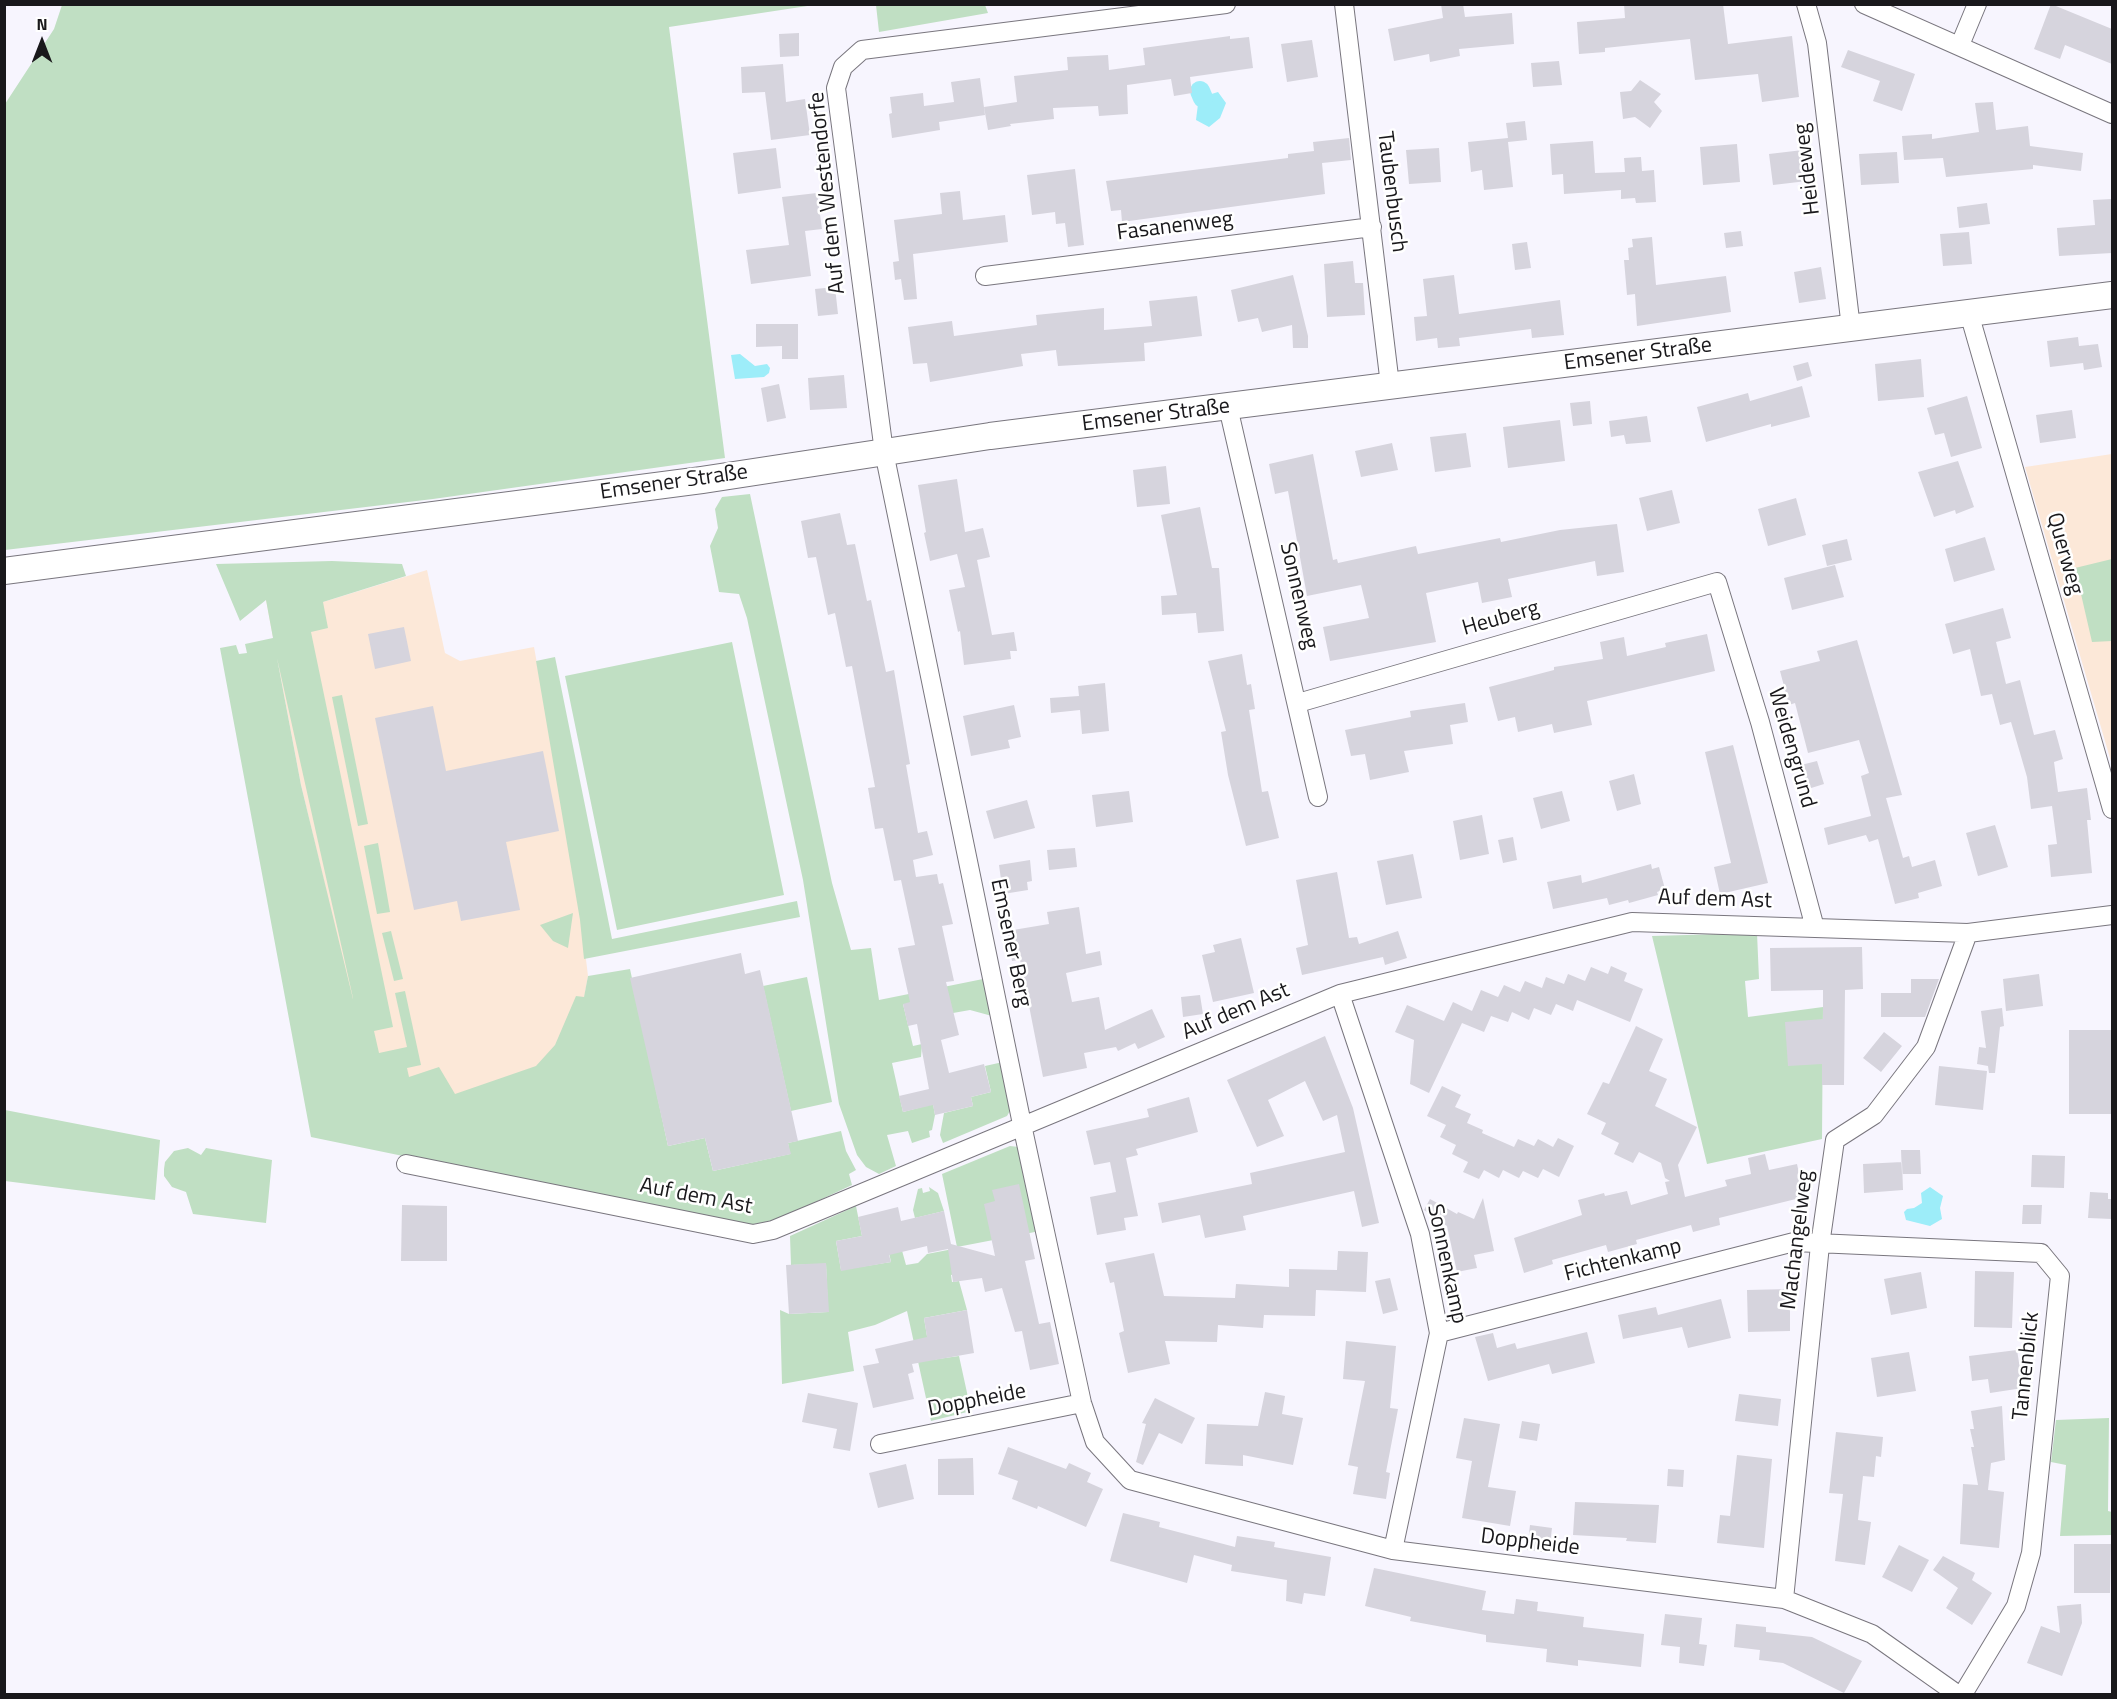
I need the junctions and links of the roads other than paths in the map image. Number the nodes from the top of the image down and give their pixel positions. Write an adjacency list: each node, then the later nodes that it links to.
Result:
1 (1226, 4): 15 (street, Auf dem Westendorfe)
2 (1344, 4): 8 (street, Taubenbusch)
3 (1806, 4): 12 (street, Heideweg)
4 (1864, 4): 6 (street)
5 (1977, 4): 6 (street)
6 (1960, 45): 7 (street)
7 (2112, 114)
8 (1372, 227): 9 (street, Fasanenweg); 13 (street, Taubenbusch)
9 (985, 276)
10 (2112, 295): 11 (street, Emsener Straße)
11 (1969, 313): 12 (street, Emsener Straße); 20 (street, Querweg)
12 (1851, 328): 13 (street, Emsener Straße)
13 (1390, 385): 14 (street, Emsener Straße)
14 (1228, 407): 15 (street, Emsener Straße); 18 (street, Sonnenweg)
15 (885, 452): 16 (street, Emsener Straße); 25 (street, Emsener Berg)
16 (4, 571)
17 (1717, 582): 18 (street, Heuberg); 22 (street, Weidengrund)
18 (1298, 703): 19 (street, Sonnenweg)
19 (1318, 797)
20 (2112, 809)
21 (2112, 915): 23 (street, Auf dem Ast)
22 (1815, 928): 23 (street, Auf dem Ast); 24 (street, Auf dem Ast)
23 (1968, 933): 27 (street, Machangelweg)
24 (1340, 994): 25 (street, Auf dem Ast); 28 (street, Sonnenkamp)
25 (1023, 1128): 26 (street, Auf dem Ast); 29 (street, Emsener Berg)
26 (406, 1164)
27 (1820, 1245): 28 (street, Fichtenkamp); 33 (street, Machangelweg); 35 (street, Tannenblick)
28 (1438, 1333): 32 (street, Sonnenkamp)
29 (1082, 1403): 30 (street, Emsener Berg); 31 (street, Doppheide)
30 (1095, 1442): 32 (street, Doppheide)
31 (880, 1444)
32 (1393, 1550): 33 (street, Doppheide)
33 (1784, 1599): 34 (street, Doppheide)
34 (1957, 1695)
35 (1963, 1695)

